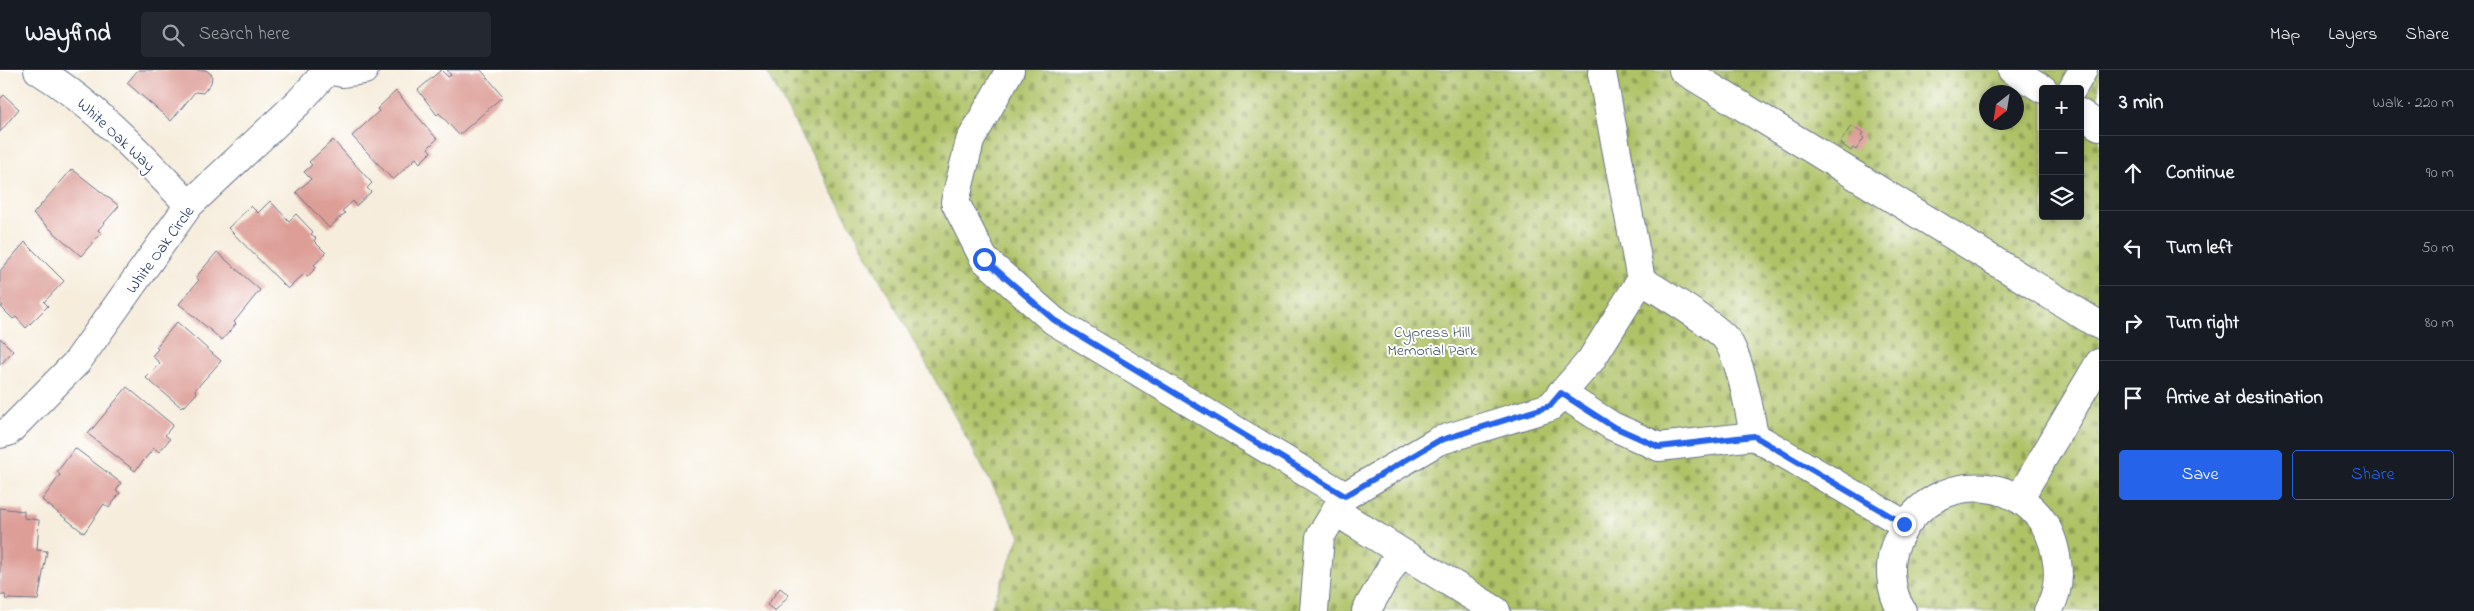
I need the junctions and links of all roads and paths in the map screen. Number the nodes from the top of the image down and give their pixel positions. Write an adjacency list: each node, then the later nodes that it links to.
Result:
1 (38, 70): 13 (street, White Oak Way)
2 (329, 70): 3 (street, White Oak Circle); 13 (street, White Oak Circle)
3 (364, 70)
4 (1010, 70): 21 (street)
5 (1683, 70): 15 (street)
6 (2012, 70): 10 (street)
7 (2083, 70): 9 (street)
8 (1603, 71): 14 (street)
9 (2074, 85)
10 (2039, 87)
11 (2084, 116): 12 (street)
12 (2099, 126)
13 (189, 206): 18 (street, White Oak Circle)
14 (1641, 280): 17 (street); 19 (street)
15 (2099, 325)
16 (2099, 363): 20 (street)
17 (1561, 393): 19 (street); 21 (street)
18 (0, 434)
19 (1754, 436): 22 (street)
20 (2020, 499): 22 (street); 28 (street)
21 (1340, 504): 23 (street); 24 (street)
22 (1904, 524): 27 (street)
23 (1400, 552): 25 (street); 26 (street)
24 (1314, 611)
25 (1366, 611)
26 (1496, 611)
27 (1902, 611)
28 (2048, 611)

